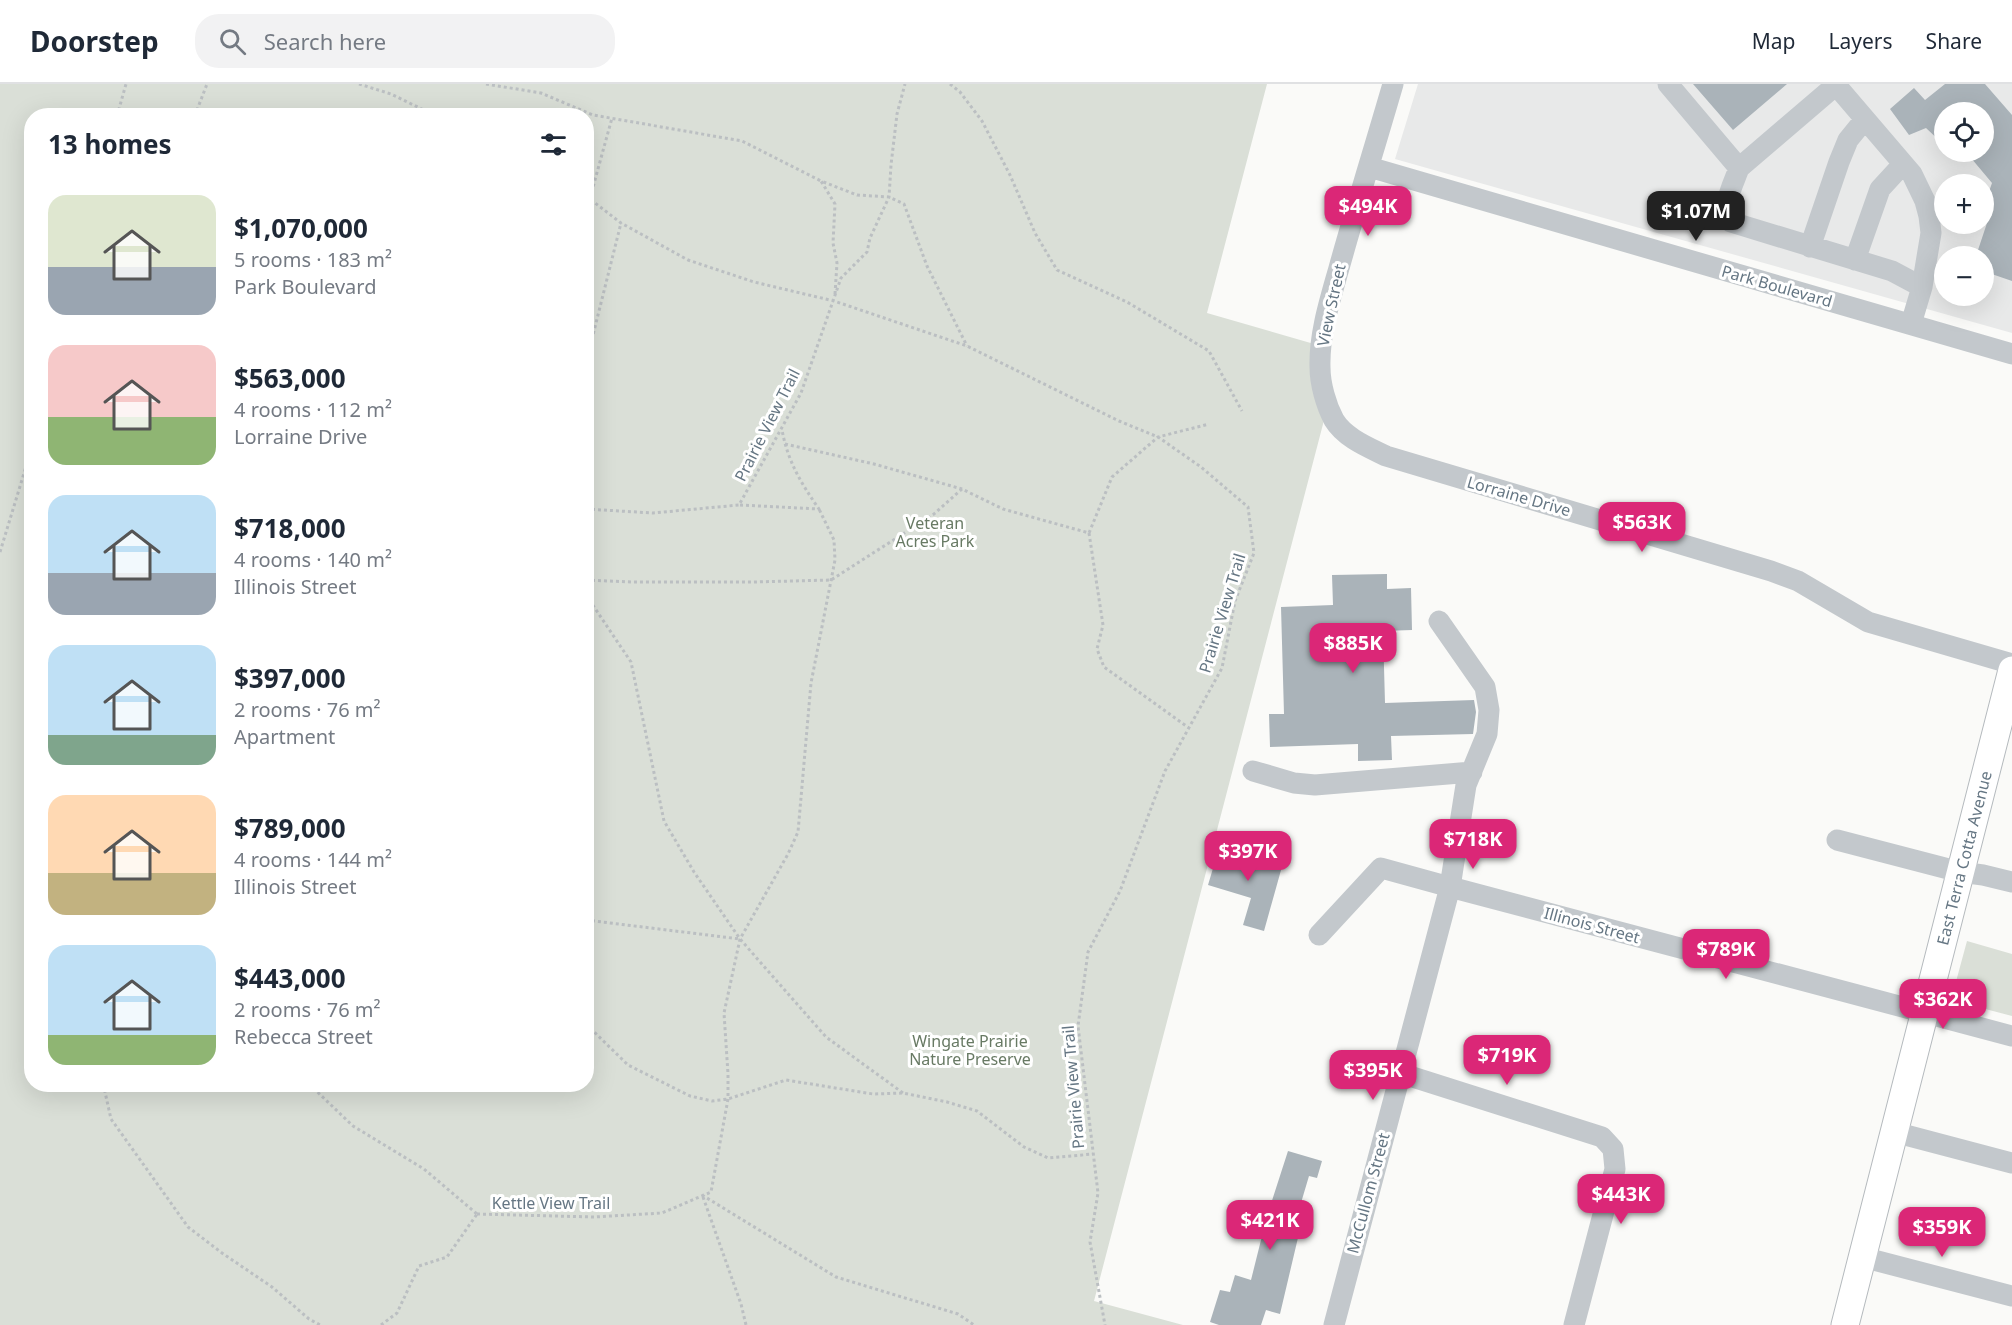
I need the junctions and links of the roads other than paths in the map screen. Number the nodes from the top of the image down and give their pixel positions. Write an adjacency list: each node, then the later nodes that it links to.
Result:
1 (1393, 84): 6 (street, View Street)
2 (1668, 84): 7 (street)
3 (1835, 84): 4 (street); 7 (street)
4 (1865, 119): 5 (street); 8 (street)
5 (1904, 164): 9 (street); 10 (street)
6 (1369, 167): 11 (street, Park Boulevard); 13 (street, View Street)
7 (1739, 168): 8 (street)
8 (1810, 247): 9 (street)
9 (1855, 260): 10 (street)
10 (1922, 287): 11 (street)
11 (1911, 324): 12 (street, Park Boulevard)
12 (2012, 354)
13 (1324, 390): 15 (street, Lorraine Drive)
14 (1439, 621): 19 (street, McCullom Street)
15 (2012, 664)
16 (2012, 670): 17 (main road, East Terra Cotta Avenue)
17 (2005, 727): 21 (main road, East Terra Cotta Avenue)
18 (1253, 771): 19 (street)
19 (1472, 772): 23 (street, McCullom Street)
20 (1837, 840): 21 (street)
21 (1960, 872): 22 (street); 25 (main road, East Terra Cotta Avenue)
22 (2012, 882)
23 (1450, 887): 24 (street, Illinois Street); 25 (street, Illinois Street); 27 (street, McCullom Street)
24 (1319, 935)
25 (1924, 1012): 26 (street, Illinois Street); 28 (main road, East Terra Cotta Avenue)
26 (2012, 1036)
27 (1400, 1073): 32 (street, McCullom Street); 33 (street)
28 (1894, 1132): 29 (street); 30 (main road, East Terra Cotta Avenue)
29 (2012, 1163)
30 (1862, 1257): 31 (street); 34 (main road, East Terra Cotta Avenue)
31 (2012, 1296)
32 (1334, 1325)
33 (1574, 1325)
34 (1845, 1325)

